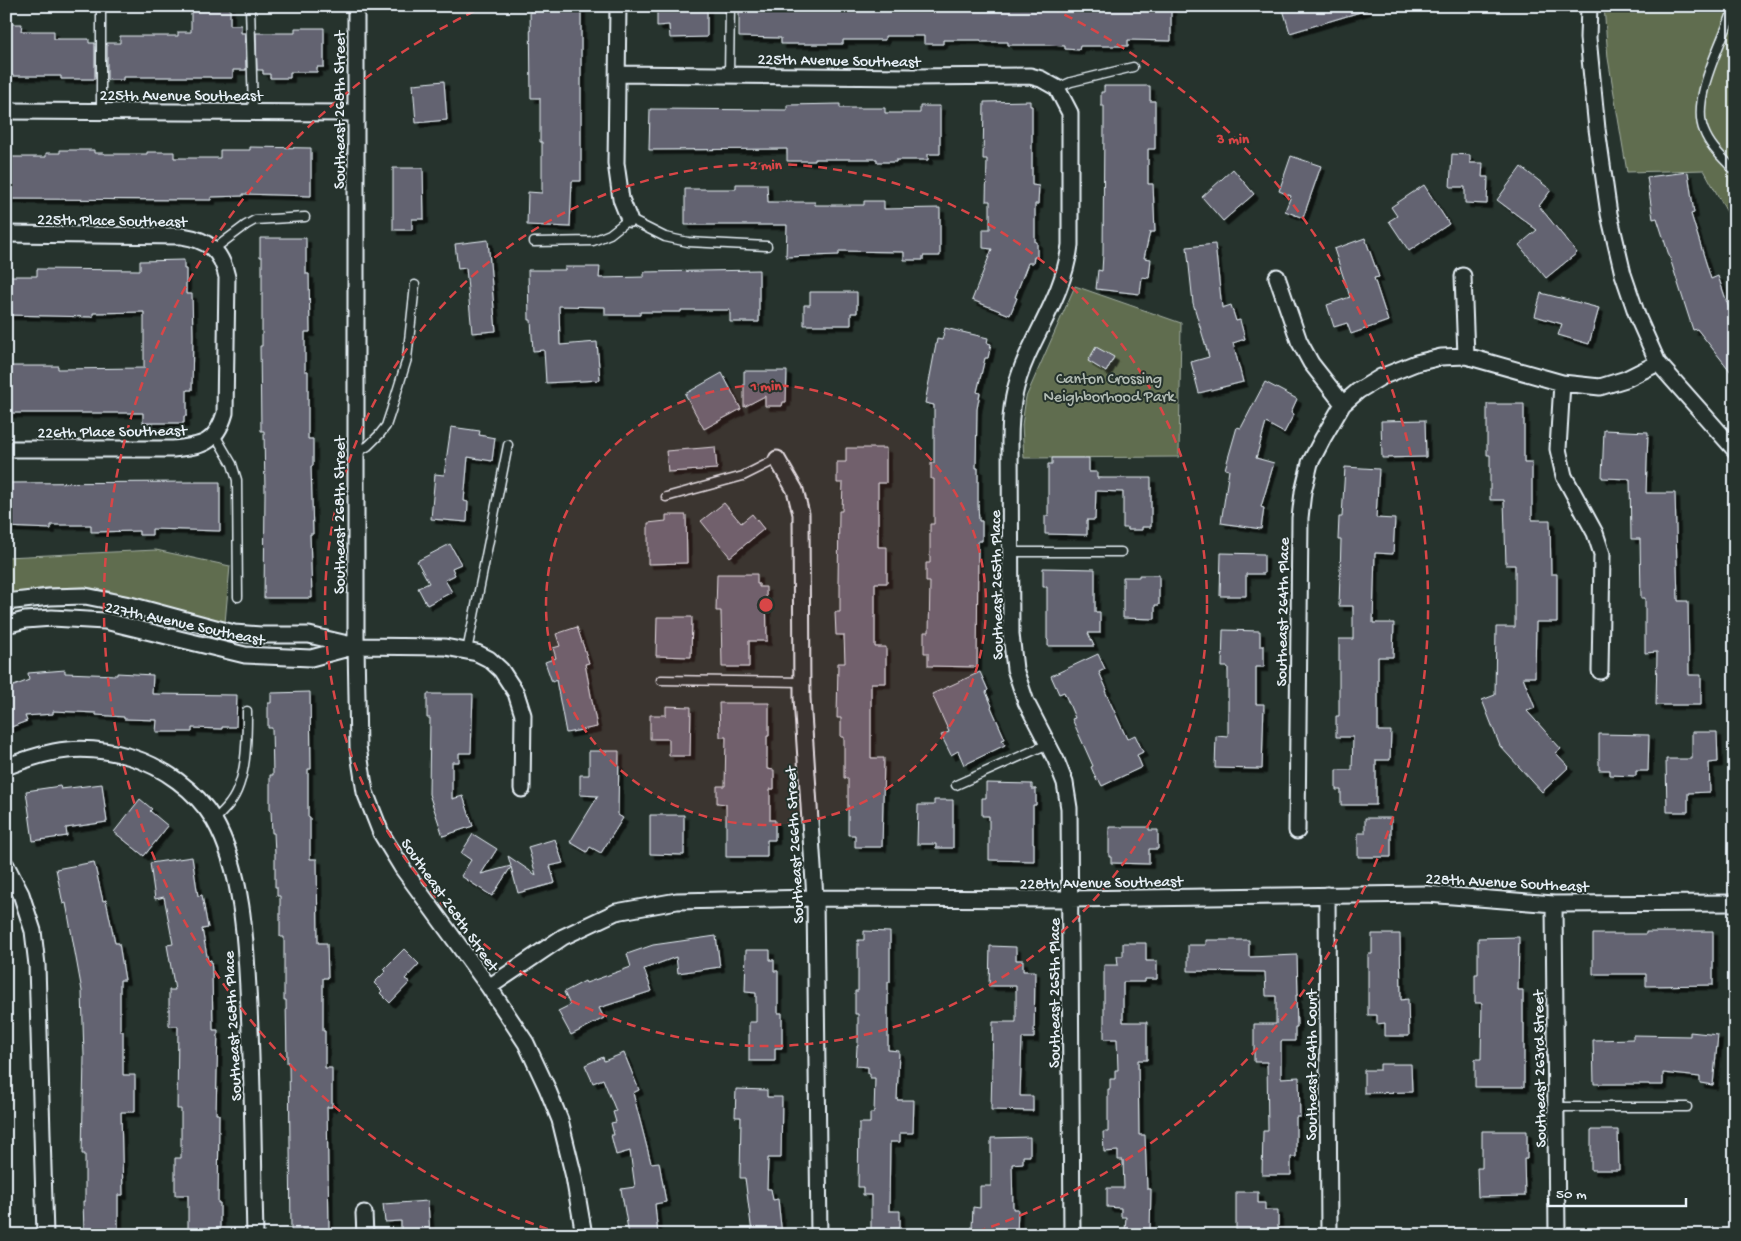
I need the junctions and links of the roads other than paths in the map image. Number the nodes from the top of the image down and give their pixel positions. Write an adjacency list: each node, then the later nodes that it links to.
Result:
1 (101, 6): 15 (lane)
2 (250, 6): 16 (lane)
3 (356, 6): 17 (street, Southeast 268th Street)
4 (618, 6): 11 (street)
5 (730, 6): 12 (lane)
6 (1579, 6): 9 (street)
7 (1589, 6): 9 (street)
8 (1735, 11): 18 (lane)
9 (1588, 38): 29 (street)
10 (1133, 67): 13 (lane)
11 (618, 74): 12 (street, 225th Avenue Southeast); 20 (street)
12 (730, 75): 13 (street, 225th Avenue Southeast)
13 (1057, 88): 39 (street, Southeast 265th Place)
14 (6, 111): 15 (street, 225th Avenue Southeast)
15 (101, 111): 16 (street, 225th Avenue Southeast)
16 (252, 111): 17 (street, 225th Avenue Southeast)
17 (356, 113): 36 (street, Southeast 268th Street)
18 (1735, 171)
19 (305, 217): 24 (lane)
20 (629, 219): 22 (lane); 23 (lane)
21 (6, 234): 24 (street, 225th Place Southeast)
22 (534, 242)
23 (768, 246)
24 (214, 249): 32 (street)
25 (1463, 276): 28 (street)
26 (1277, 277): 31 (street)
27 (415, 285): 36 (lane)
28 (1466, 356): 30 (street); 31 (street)
29 (1658, 363): 30 (street); 35 (street)
30 (1562, 383): 47 (street)
31 (1343, 404): 56 (street, Southeast 264th Place)
32 (216, 436): 34 (street, 226th Place Southeast); 41 (lane)
33 (508, 445): 46 (lane)
34 (6, 449)
35 (1735, 450)
36 (356, 453): 45 (street, Southeast 268th Street)
37 (777, 459): 38 (lane); 49 (street, Southeast 266th Street)
38 (666, 497)
39 (1011, 552): 40 (lane); 51 (street, Southeast 265th Place)
40 (1121, 552)
41 (238, 597)
42 (6, 602): 43 (street, 227th Avenue Southeast)
43 (64, 607): 44 (street, 227th Avenue Southeast); 45 (street, 227th Avenue Southeast); 45 (street, 227th Avenue Southeast)
44 (6, 625)
45 (356, 646): 46 (street, 227th Avenue Southeast); 63 (street, Southeast 268th Street)
46 (467, 651): 54 (street, 227th Avenue Southeast)
47 (1600, 671)
48 (661, 680): 49 (lane)
49 (802, 682): 59 (street, Southeast 266th Street)
50 (247, 712): 55 (lane)
51 (1048, 744): 53 (lane); 60 (street, Southeast 265th Place)
52 (6, 767): 55 (street, Southeast 268th Place)
53 (956, 784)
54 (522, 789)
55 (214, 821): 68 (street, Southeast 268th Place)
56 (1297, 831)
57 (6, 865): 67 (street)
58 (1326, 895): 60 (street, 228th Avenue Southeast); 62 (street, 228th Avenue Southeast); 73 (street, Southeast 264th Court)
59 (815, 898): 60 (street, 228th Avenue Southeast); 63 (street, 228th Avenue Southeast); 71 (street, Southeast 266th Street)
60 (1070, 899): 72 (street, Southeast 265th Place)
61 (1735, 903): 62 (street, 228th Avenue Southeast)
62 (1554, 904): 64 (street, Southeast 263rd Street)
63 (489, 987): 70 (street, Southeast 268th Street)
64 (1556, 1107): 65 (lane); 74 (street, Southeast 263rd Street)
65 (1687, 1107)
66 (364, 1213): 69 (street)
67 (45, 1235)
68 (255, 1235)
69 (366, 1235)
70 (584, 1235)
71 (819, 1235)
72 (1072, 1235)
73 (1329, 1235)
74 (1558, 1235)

